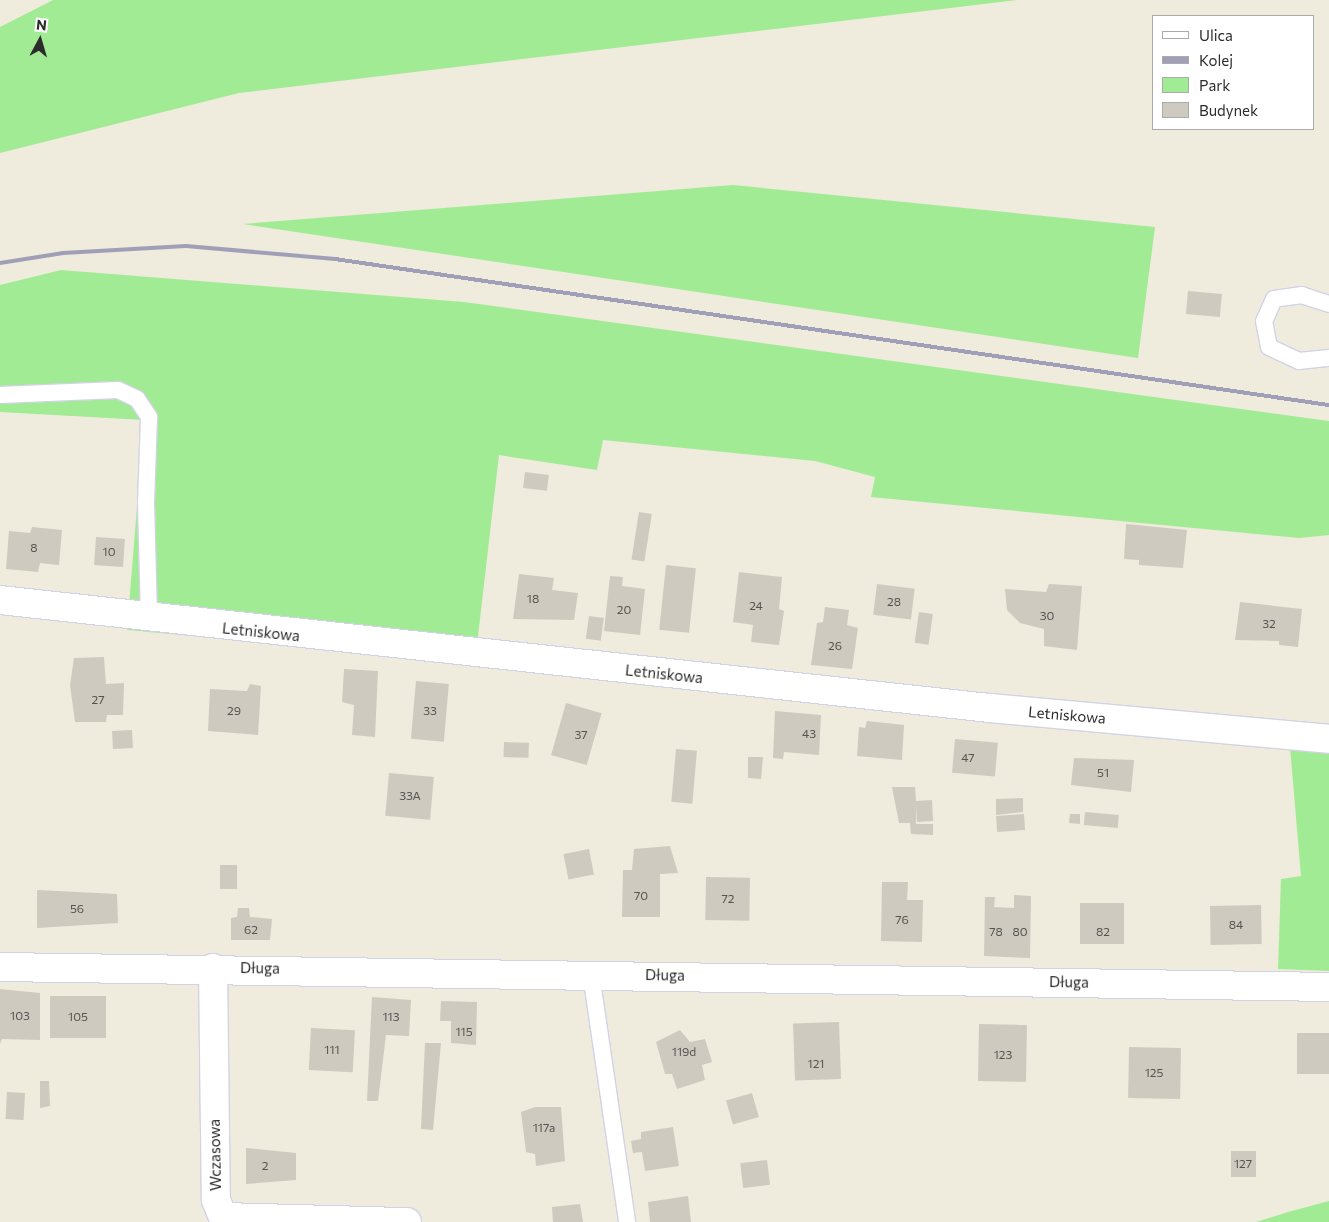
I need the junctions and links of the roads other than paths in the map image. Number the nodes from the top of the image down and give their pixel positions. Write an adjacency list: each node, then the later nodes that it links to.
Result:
1 (1329, 304): 2 (lane)
2 (1329, 358)
3 (0, 395): 5 (lane)
4 (0, 600): 5 (street, Letniskowa)
5 (149, 620): 6 (street, Letniskowa)
6 (1329, 739)
7 (0, 967): 8 (street, Długa)
8 (214, 968): 9 (street, Długa); 11 (street, Wczasowa)
9 (591, 974): 10 (street, Długa); 12 (lane)
10 (1329, 987)
11 (407, 1222)
12 (627, 1222)

